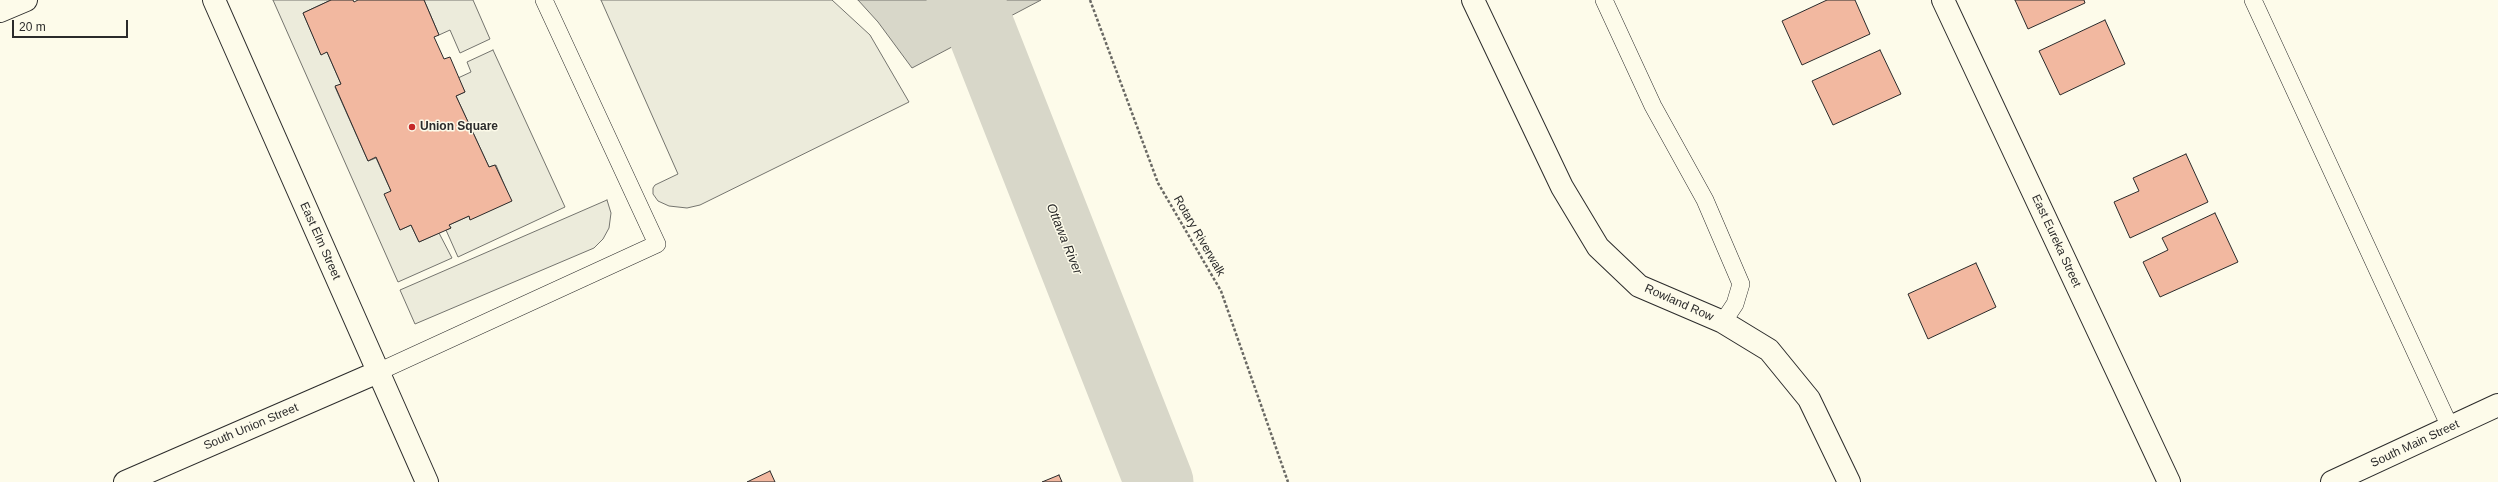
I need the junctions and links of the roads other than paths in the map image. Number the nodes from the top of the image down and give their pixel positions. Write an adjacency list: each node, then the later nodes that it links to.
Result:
1 (26, 0): 8 (street)
2 (214, 0): 10 (street, East Elm Street)
3 (544, 0): 10 (lane)
4 (1473, 0): 9 (street, Rowland Row)
5 (1604, 0): 9 (lane)
6 (1943, 0): 16 (street, East Eureka Street)
7 (2253, 0): 12 (lane)
8 (0, 11)
9 (1723, 322): 15 (street, Rowland Row)
10 (378, 372): 13 (street, South Union Street); 14 (street, East Elm Street)
11 (2498, 405): 12 (street, South Main Street)
12 (2450, 428): 17 (street, South Main Street)
13 (125, 482)
14 (427, 482)
15 (1849, 482)
16 (2169, 482)
17 (2332, 482)

